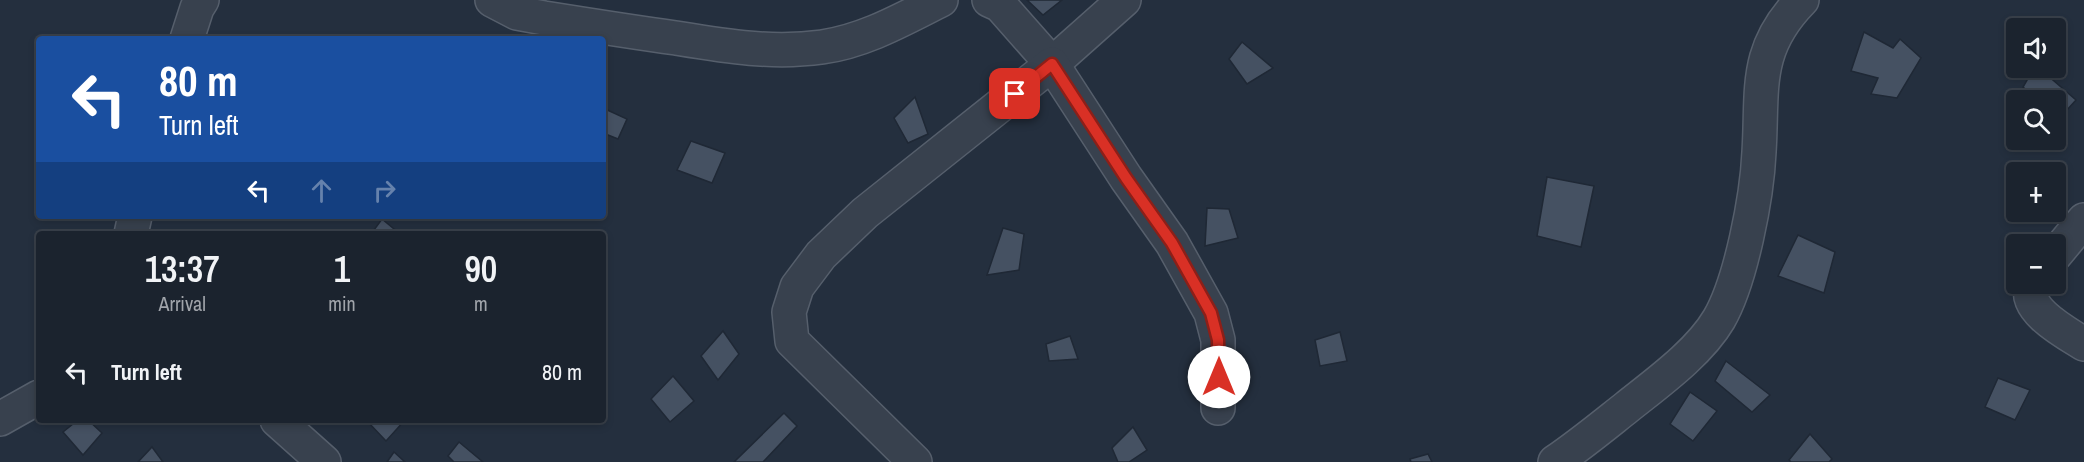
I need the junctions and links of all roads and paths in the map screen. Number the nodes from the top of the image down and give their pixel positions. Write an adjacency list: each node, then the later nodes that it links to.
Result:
1 (202, 0): 7 (street)
2 (492, 0): 3 (street)
3 (941, 0)
4 (988, 0): 8 (street)
5 (1124, 0): 8 (street)
6 (1802, 0): 19 (street)
7 (188, 36)
8 (1052, 64): 14 (street); 18 (street)
9 (2084, 220): 10 (street)
10 (2066, 242)
11 (2031, 294): 12 (street)
12 (2084, 344)
13 (36, 399): 15 (street)
14 (1218, 408)
15 (0, 419)
16 (280, 423): 17 (street)
17 (324, 462)
18 (915, 462)
19 (1555, 462)

